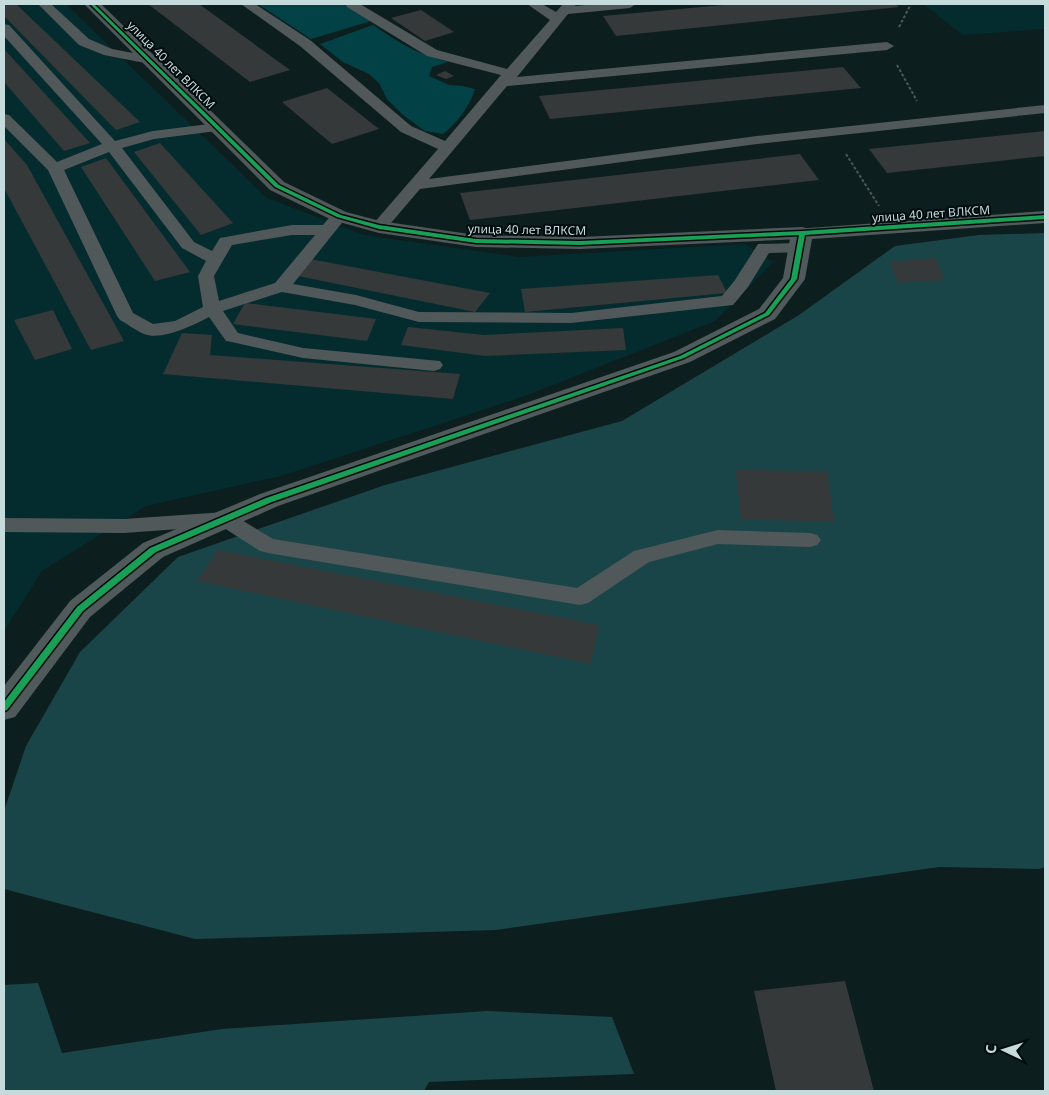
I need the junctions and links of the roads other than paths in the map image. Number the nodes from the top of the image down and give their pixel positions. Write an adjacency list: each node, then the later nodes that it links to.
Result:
1 (44, 4): 10 (lane)
2 (92, 4): 10 (street, улица 40 лет ВЛКСМ)
3 (246, 4): 16 (lane)
4 (351, 4): 11 (lane)
5 (533, 4): 7 (lane)
6 (630, 4): 7 (lane)
7 (564, 11): 11 (lane)
8 (4, 28): 15 (lane)
9 (887, 46): 11 (lane)
10 (150, 60): 14 (street, улица 40 лет ВЛКСМ)
11 (508, 78): 16 (lane)
12 (1045, 109): 18 (lane)
13 (4, 118): 17 (lane)
14 (217, 127): 15 (lane); 20 (street, улица 40 лет ВЛКСМ)
15 (112, 146): 17 (lane); 23 (lane)
16 (448, 148): 18 (lane)
17 (55, 168): 25 (lane)
18 (416, 185): 21 (lane)
19 (1045, 218): 22 (street, улица 40 лет ВЛКСМ)
20 (333, 223): 21 (street, улица 40 лет ВЛКСМ); 23 (lane); 24 (lane)
21 (379, 227): 22 (street, улица 40 лет ВЛКСМ)
22 (801, 240): 24 (lane); 27 (street)
23 (216, 259): 25 (lane)
24 (281, 287): 25 (lane)
25 (212, 309): 26 (lane)
26 (434, 365)
27 (225, 519): 28 (lane); 29 (lane); 30 (street)
28 (4, 525)
29 (810, 540)
30 (4, 708)

